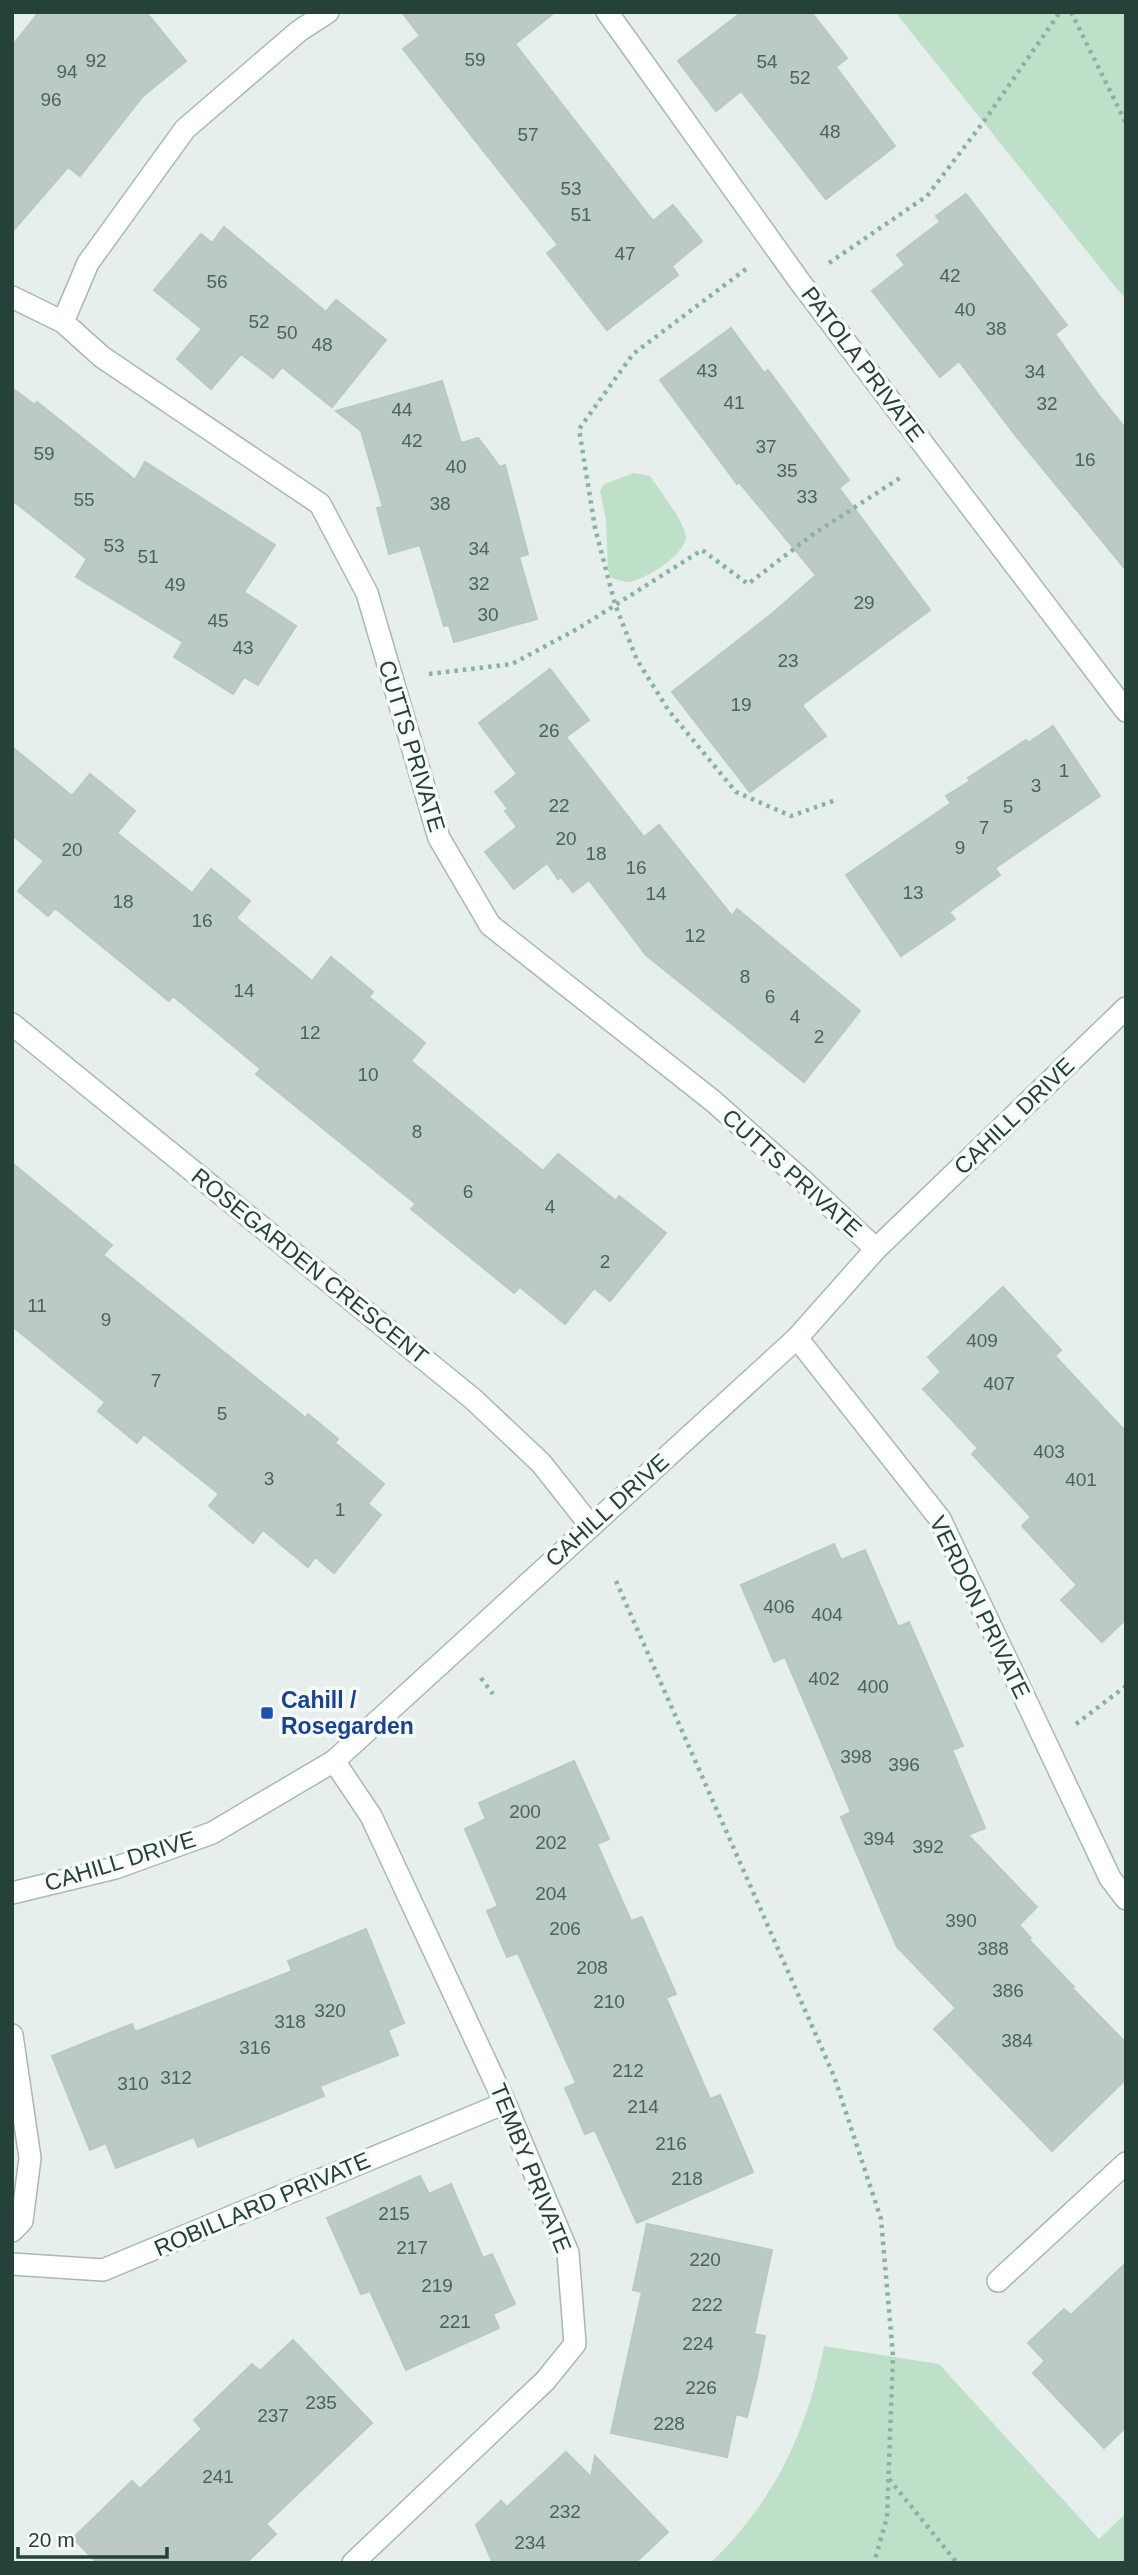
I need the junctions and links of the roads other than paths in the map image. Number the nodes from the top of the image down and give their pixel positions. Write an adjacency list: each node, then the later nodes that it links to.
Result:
1 (328, 12): 4 (street)
2 (607, 12): 5 (street, PATOLA PRIVATE)
3 (12, 297): 4 (street)
4 (63, 322): 8 (street, CUTTS PRIVATE)
5 (1126, 711)
6 (1126, 1008): 8 (street, CAHILL DRIVE)
7 (12, 1024): 10 (street, ROSEGARDEN CRESCENT)
8 (876, 1249): 9 (street, CAHILL DRIVE)
9 (797, 1338): 10 (street, CAHILL DRIVE); 13 (street, VERDON PRIVATE)
10 (590, 1525): 11 (street, CAHILL DRIVE)
11 (334, 1761): 12 (street, CAHILL DRIVE); 15 (street, TEMBY PRIVATE)
12 (12, 1893)
13 (1126, 1899)
14 (12, 2035): 17 (street)
15 (505, 2103): 18 (street, ROBILLARD PRIVATE); 20 (street, TEMBY PRIVATE)
16 (1126, 2163): 19 (street)
17 (12, 2231)
18 (12, 2264)
19 (998, 2281)
20 (353, 2563)

